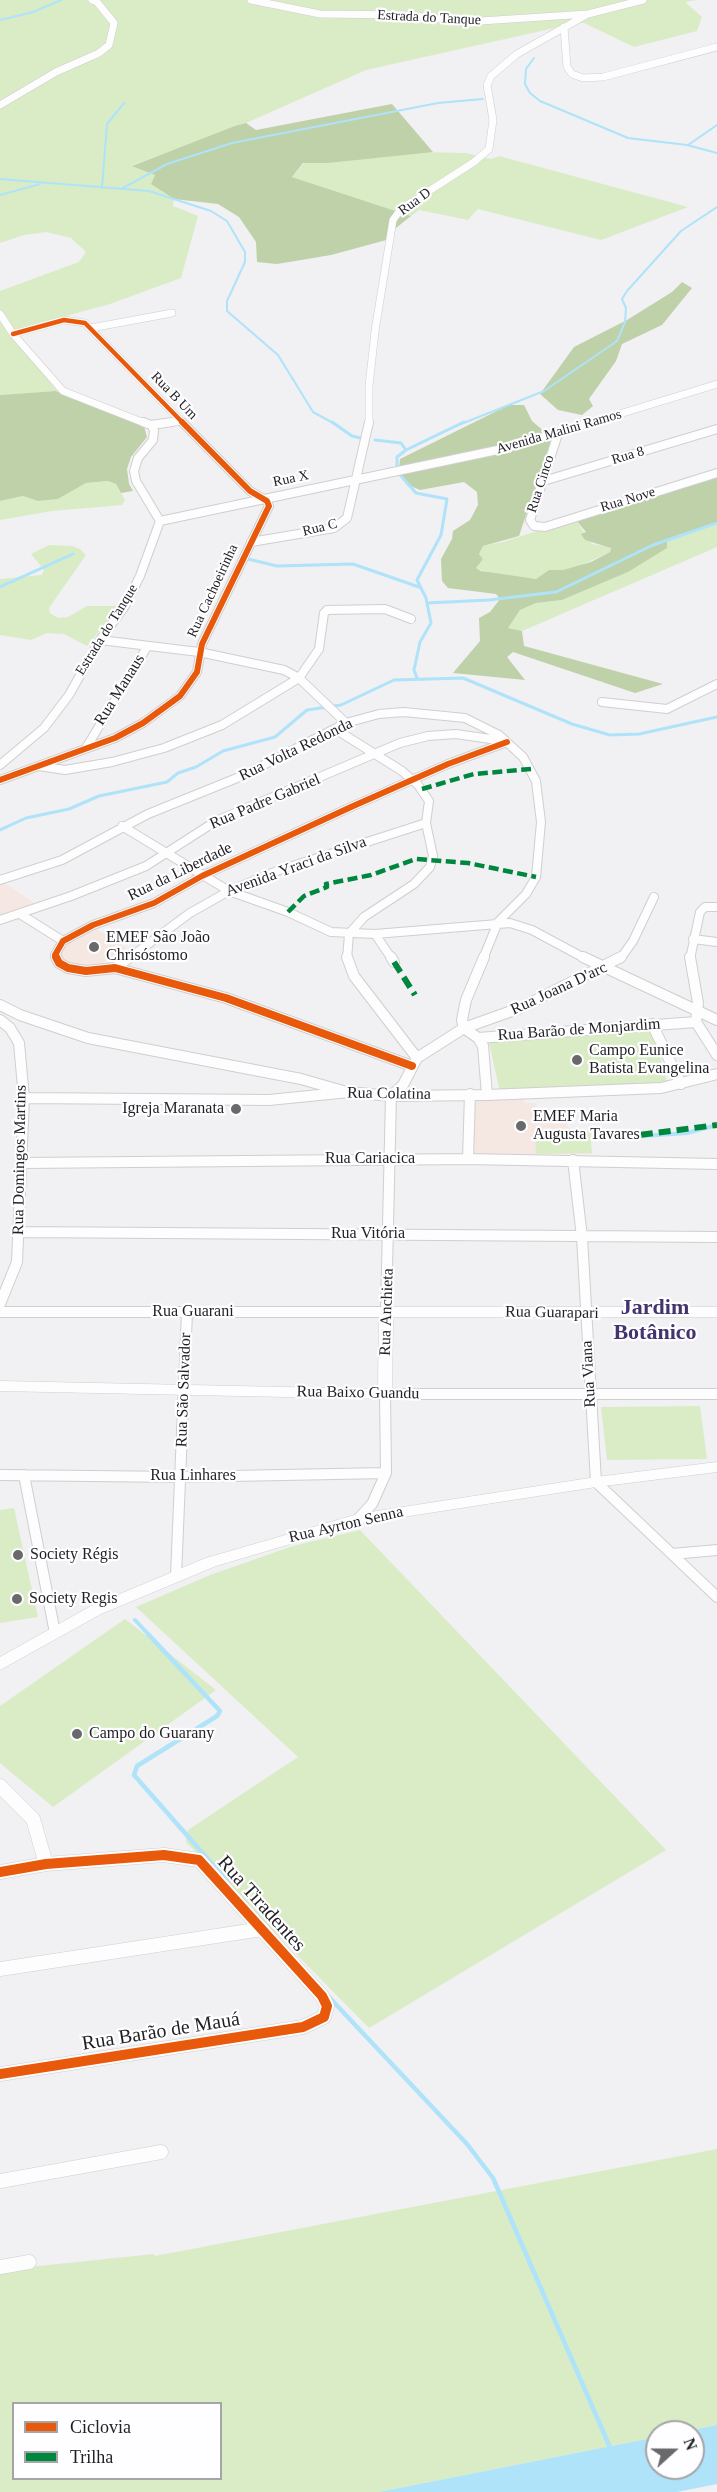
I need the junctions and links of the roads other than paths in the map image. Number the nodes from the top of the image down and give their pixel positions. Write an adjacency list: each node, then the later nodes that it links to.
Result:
1 (109, 0): 4 (street)
2 (251, 0): 5 (street, Estrada do Tanque)
3 (643, 0): 5 (street, Estrada do Tanque)
4 (95, 1): 8 (street)
5 (588, 14): 6 (street, Rua D)
6 (564, 27): 7 (street); 20 (street, Rua D)
7 (717, 47)
8 (0, 105)
9 (171, 313): 11 (street)
10 (0, 314): 12 (street)
11 (91, 328): 12 (street); 14 (street, Rua B Um)
12 (13, 334): 15 (street)
13 (717, 384): 17 (street, Avenida Malini Ramos)
14 (179, 421): 15 (street); 22 (street, Rua B Um)
15 (151, 425): 23 (street)
16 (717, 429): 21 (street, Rua 8)
17 (558, 434): 18 (street, Avenida Malini Ramos); 21 (street, Rua Cinco)
18 (399, 471): 20 (street, Rua X)
19 (717, 473): 24 (street, Rua Nove)
20 (358, 479): 22 (street, Rua X); 25 (street, Rua C)
21 (540, 482): 24 (street, Rua Cinco)
22 (263, 498): 23 (street, Rua X); 25 (street, Rua Cachoeirinha)
23 (160, 521): 27 (street, Estrada do Tanque)
24 (539, 528)
25 (251, 542): 29 (street, Rua Cachoeirinha)
26 (411, 619): 30 (street)
27 (100, 640): 28 (street); 38 (street, Estrada do Tanque)
28 (147, 646): 29 (street); 36 (street, Rua Manaus)
29 (199, 652): 30 (street); 36 (street, Rua Cachoeirinha)
30 (299, 678): 33 (street); 39 (street)
31 (717, 684): 32 (street)
32 (602, 702)
33 (346, 723): 34 (street, Rua Volta Redonda); 35 (street, Rua Volta Redonda)
34 (335, 729): 37 (street); 43 (street, Rua Volta Redonda)
35 (507, 742): 37 (street, Rua Padre Gabriel); 41 (street, Rua da Liberdade); 52 (street, Rua Volta Redonda)
36 (86, 748): 39 (street)
37 (377, 753): 41 (street); 44 (street, Rua Padre Gabriel)
38 (0, 765)
39 (38, 766): 40 (street)
40 (0, 780)
41 (412, 780): 42 (street); 45 (street, Rua da Liberdade)
42 (426, 823): 47 (street, Avenida Yraci da Silva); 53 (street)
43 (122, 826): 44 (street); 46 (street, Rua Volta Redonda)
44 (168, 854): 45 (street); 50 (street, Rua Padre Gabriel)
45 (202, 876): 47 (street); 56 (street, Rua da Liberdade)
46 (0, 880)
47 (229, 891): 53 (street); 59 (street, Avenida Yraci da Silva)
48 (654, 897): 60 (street, Rua Joana D'arc)
49 (717, 908): 55 (street)
50 (20, 914): 51 (street, Rua Padre Gabriel); 56 (street)
51 (0, 920)
52 (498, 922): 54 (street); 60 (street); 66 (street, Rua Volta Redonda)
53 (349, 934): 54 (street); 69 (street)
54 (375, 934): 58 (street)
55 (693, 939): 57 (street); 62 (street)
56 (63, 940): 59 (street)
57 (717, 942)
58 (394, 962)
59 (115, 968): 69 (street)
60 (604, 968): 62 (street); 66 (street, Rua Joana D'arc)
61 (0, 1005): 72 (street)
62 (697, 1017): 64 (street); 65 (street, Rua Barão de Monjardim); 68 (street)
63 (0, 1020): 76 (street, Rua Domingos Martins)
64 (717, 1020)
65 (652, 1024): 67 (street, Rua Barão de Monjardim); 71 (street)
66 (464, 1028): 67 (street, Rua Barão de Monjardim); 69 (street)
67 (478, 1038): 74 (street)
68 (717, 1055)
69 (414, 1062): 75 (street)
70 (717, 1074): 71 (street, Rua Colatina)
71 (681, 1084): 74 (street, Rua Colatina)
72 (349, 1092): 75 (street, Rua Colatina); 76 (street, Rua Colatina)
73 (470, 1094): 74 (street, Rua Colatina); 75 (street, Rua Colatina); 78 (street)
74 (487, 1095)
75 (391, 1096): 77 (street, Rua Anchieta)
76 (24, 1098): 80 (street, Rua Domingos Martins)
77 (390, 1159): 78 (street, Rua Cariacica); 80 (street, Rua Cariacica); 83 (street, Rua Anchieta)
78 (468, 1159): 79 (street, Rua Cariacica)
79 (573, 1160): 81 (street, Rua Cariacica); 85 (street, Rua Viana)
80 (23, 1162): 82 (street, Rua Domingos Martins)
81 (717, 1164)
82 (19, 1232): 83 (street, Rua Vitória); 86 (street, Rua Domingos Martins)
83 (389, 1234): 85 (street, Rua Vitória); 89 (street, Rua Anchieta)
84 (717, 1236): 85 (street, Rua Vitória)
85 (582, 1237): 91 (street, Rua Viana)
86 (0, 1304)
87 (0, 1312): 88 (street, Rua Guarani)
88 (187, 1312): 89 (street, Rua Guarani); 93 (street, Rua São Salvador)
89 (386, 1312): 91 (main road, Rua Guarapari); 94 (main road, Rua Anchieta)
90 (717, 1312): 91 (main road, Rua Guarapari)
91 (585, 1313): 95 (street, Rua Viana)
92 (0, 1386): 93 (main road, Rua Baixo Guandu)
93 (184, 1390): 94 (main road, Rua Baixo Guandu); 101 (street, Rua São Salvador)
94 (385, 1394): 95 (street, Rua Baixo Guandu); 98 (street, Rua Anchieta)
95 (590, 1394): 96 (street, Rua Baixo Guandu); 102 (street, Rua Viana)
96 (717, 1394)
97 (717, 1467): 102 (main road, Rua Ayrton Senna)
98 (386, 1473): 101 (street, Rua Linhares); 103 (street, Rua Anchieta)
99 (0, 1475): 100 (street, Rua Linhares)
100 (24, 1475): 101 (street, Rua Linhares); 108 (street)
101 (180, 1477): 106 (street, Rua São Salvador)
102 (596, 1482): 103 (main road, Rua Ayrton Senna); 105 (street)
103 (358, 1519): 106 (main road, Rua Ayrton Senna)
104 (717, 1550): 105 (street)
105 (672, 1554): 107 (street)
106 (176, 1576): 108 (main road, Rua Ayrton Senna)
107 (717, 1597)
108 (55, 1633): 109 (main road, Rua Ayrton Senna)
109 (0, 1664)
110 (0, 1786): 111 (street)
111 (46, 1864): 112 (street, Rua Tiradentes); 113 (street, Rua Tiradentes)
112 (0, 1872)
113 (262, 1929): 114 (street); 115 (street, Rua Tiradentes)
114 (0, 1969)
115 (324, 2017): 116 (street, Rua Barão de Mauá)
116 (0, 2074)
117 (161, 2152): 118 (street)
118 (0, 2181)
119 (28, 2262): 120 (street)
120 (0, 2266)

